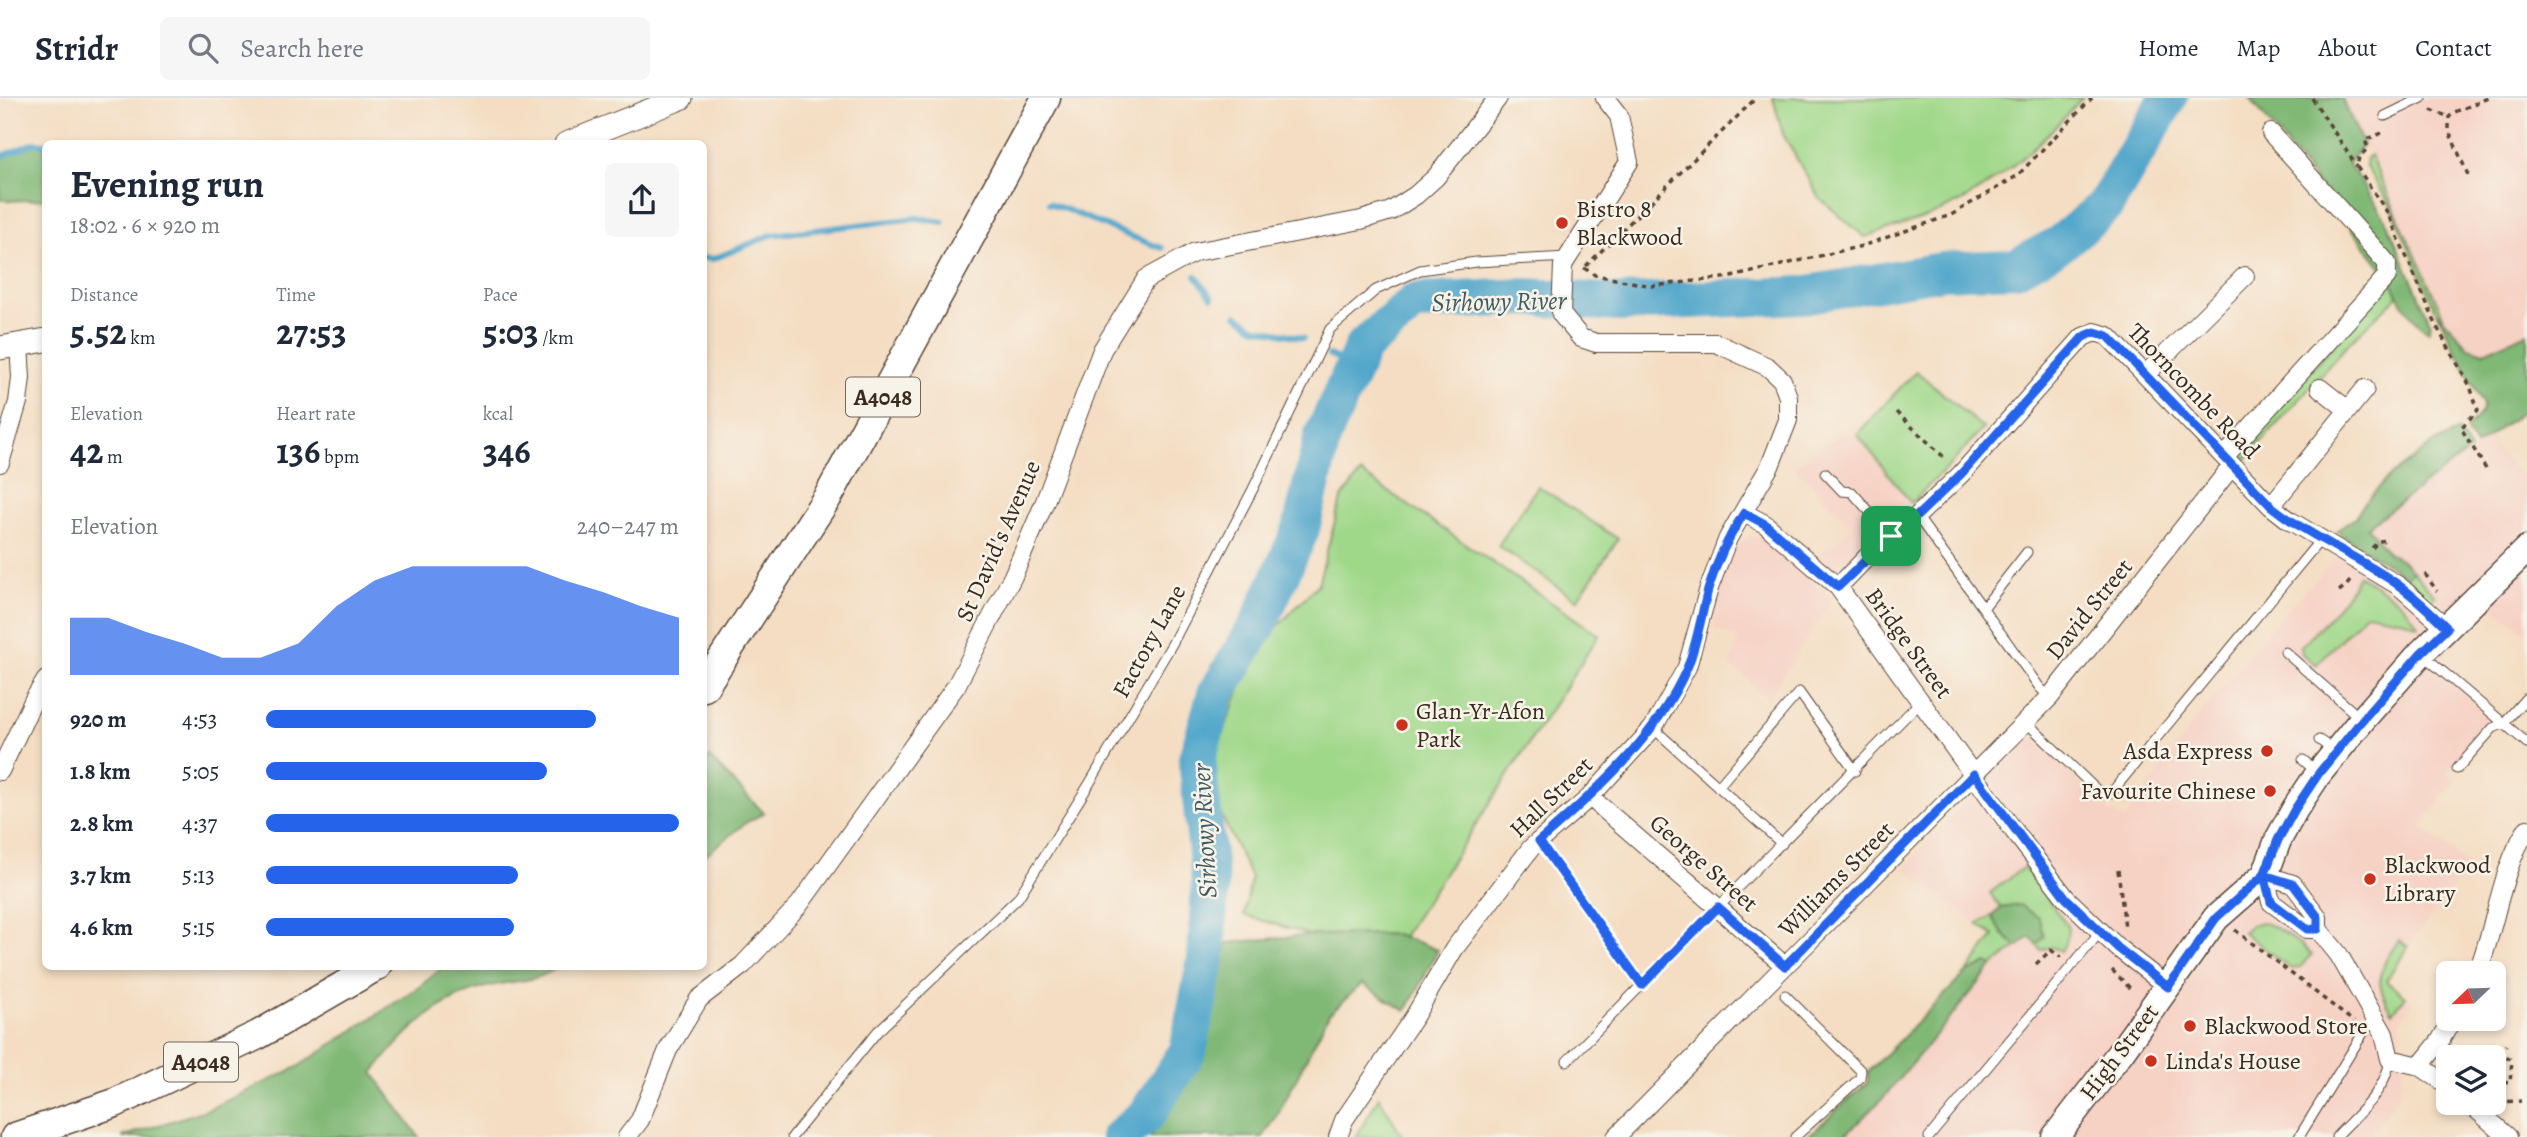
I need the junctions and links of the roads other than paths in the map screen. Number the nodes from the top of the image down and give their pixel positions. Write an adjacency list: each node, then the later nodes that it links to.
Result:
1 (681, 98): 8 (street)
2 (1046, 98): 32 (main road, A4048)
3 (1498, 98): 69 (street, St David's Avenue)
4 (1605, 98): 9 (street)
5 (2422, 98): 6 (lane)
6 (2385, 116)
7 (2271, 133): 17 (street, David Street)
8 (576, 140)
9 (1566, 261): 21 (street); 70 (lane, Factory Lane)
10 (2245, 276): 13 (street)
11 (42, 341): 12 (street)
12 (10, 347): 18 (street)
13 (2145, 375): 17 (street, Thorncombe Road); 22 (street, Thorncombe Road)
14 (2320, 388): 16 (street)
15 (2365, 389): 16 (street)
16 (2348, 410): 20 (street)
17 (2228, 461): 20 (street, Thorncombe Road); 34 (street, David Street)
18 (0, 463)
19 (1825, 472): 23 (lane)
20 (2271, 506): 24 (street, Thorncombe Road)
21 (1744, 513): 27 (street, Bridge Street); 40 (street, Hall Street)
22 (1917, 516): 23 (street, Thorncombe Road); 28 (lane)
23 (1891, 536): 27 (street, Thorncombe Road)
24 (2319, 538): 29 (street, Thorncombe Road); 38 (lane)
25 (2527, 549): 29 (main road, High Street)
26 (2027, 552): 28 (lane)
27 (1838, 587): 36 (street, Bridge Street)
28 (1984, 607): 34 (lane)
29 (2447, 628): 31 (main road, High Street)
30 (2285, 652): 37 (lane)
31 (2421, 653): 37 (main road, High Street); 39 (lane)
32 (707, 682)
33 (42, 686): 43 (street)
34 (2050, 697): 38 (street, David Street)
35 (2527, 697): 39 (lane)
36 (1921, 701): 44 (lane); 45 (street, Bridge Street)
37 (2362, 720): 51 (main road, High Street)
38 (2026, 722): 45 (street, David Street)
39 (2502, 724): 41 (lane); 42 (lane)
40 (1653, 728): 46 (lane); 47 (street, Hall Street)
41 (2527, 743)
42 (2456, 769)
43 (0, 771)
44 (1855, 771): 46 (lane); 50 (lane)
45 (1974, 774): 54 (street, Bridge Street); 56 (street, Williams Street)
46 (1718, 787): 50 (lane)
47 (1590, 797): 49 (street, Hall Street); 52 (street, George Street)
48 (2527, 829): 55 (street)
49 (1539, 841): 58 (lane); 71 (street, Hall Street)
50 (1782, 844): 52 (lane)
51 (2264, 875): 53 (street); 53 (street); 59 (main road, High Street)
52 (1718, 907): 56 (street, George Street); 58 (lane)
53 (2318, 929): 61 (street)
54 (2100, 932): 59 (street, Bridge Street); 74 (lane)
55 (2481, 961)
56 (1785, 966): 72 (street, Williams Street)
57 (370, 970): 68 (main road, A4048)
58 (1642, 985): 64 (lane)
59 (2168, 987): 75 (main road, High Street)
60 (1785, 995): 73 (lane)
61 (2370, 1025): 63 (street); 76 (lane)
62 (2446, 1031): 65 (street)
63 (2390, 1059): 65 (street); 77 (lane)
64 (1567, 1061)
65 (2420, 1066): 66 (street)
66 (2436, 1077)
67 (2483, 1115): 78 (street)
68 (15, 1137)
69 (627, 1137)
70 (792, 1137)
71 (1338, 1137)
72 (1616, 1137)
73 (1795, 1137)
74 (1929, 1137)
75 (2055, 1137)
76 (2299, 1137)
77 (2336, 1137)
78 (2508, 1137)

